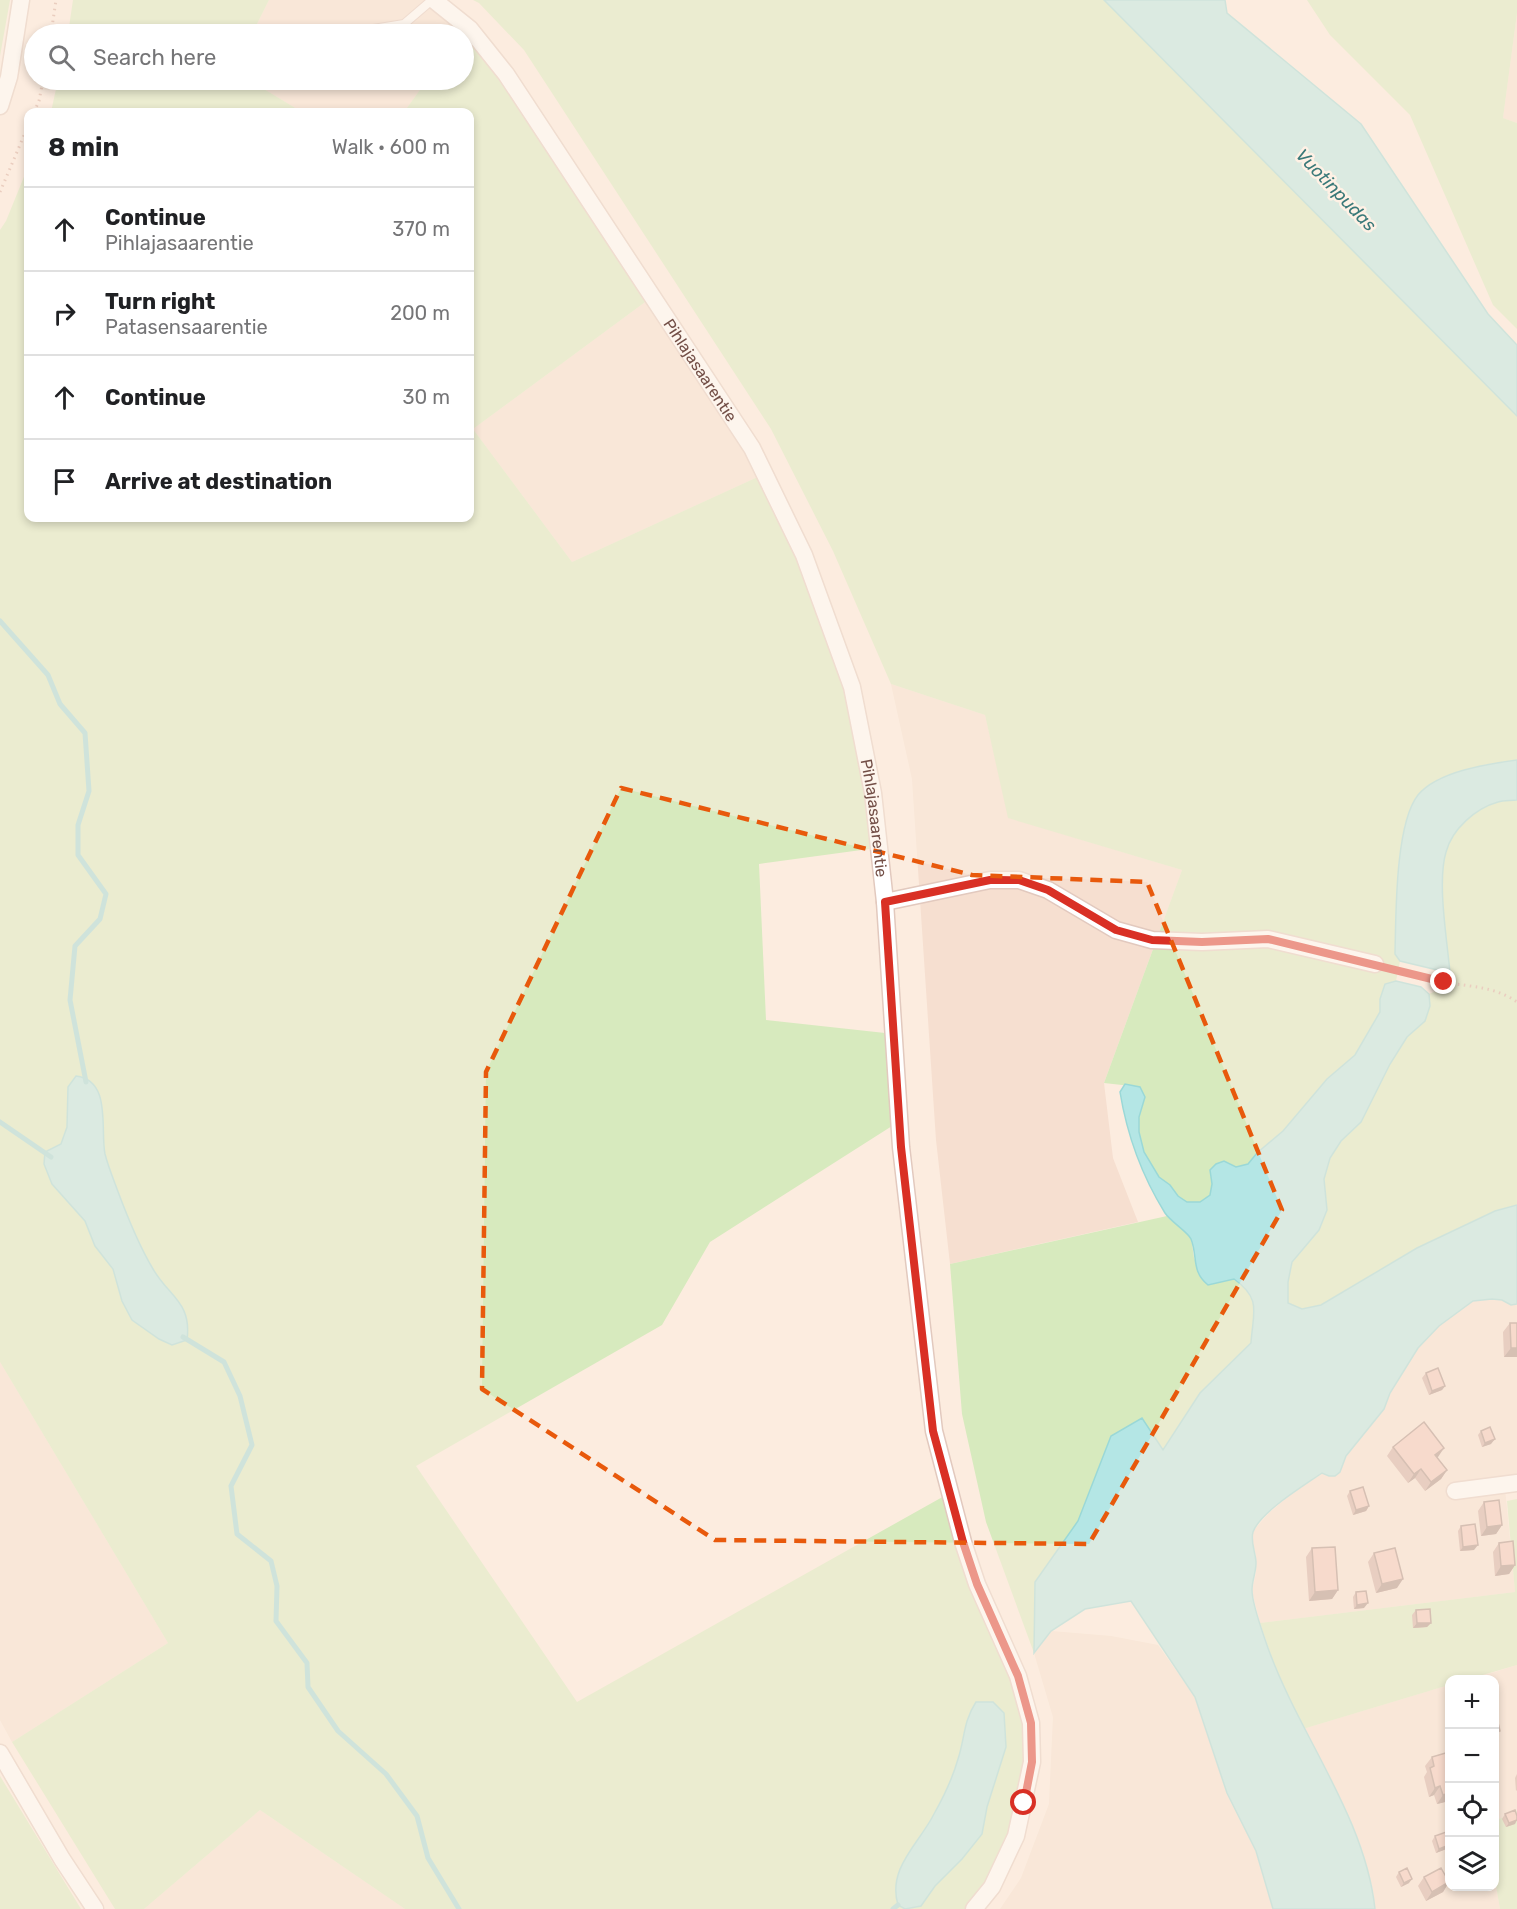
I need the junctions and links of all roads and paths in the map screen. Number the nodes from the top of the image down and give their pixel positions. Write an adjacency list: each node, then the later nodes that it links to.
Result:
1 (21, 0): 9 (street)
2 (56, 0): 4 (path)
3 (433, 0): 5 (lane); 6 (street, Pihlajasaarentie)
4 (52, 24)
5 (404, 24)
6 (464, 24)
7 (474, 34): 13 (street, Pihlajasaarentie)
8 (41, 90): 10 (path)
9 (0, 106)
10 (36, 108)
11 (24, 135): 12 (path)
12 (0, 192)
13 (885, 902): 14 (street); 20 (street, Pihlajasaarentie)
14 (1375, 964): 15 (path)
15 (1517, 1002)
16 (1517, 1483): 17 (street)
17 (1455, 1491)
18 (0, 1753): 19 (street)
19 (95, 1909)
20 (974, 1909)

